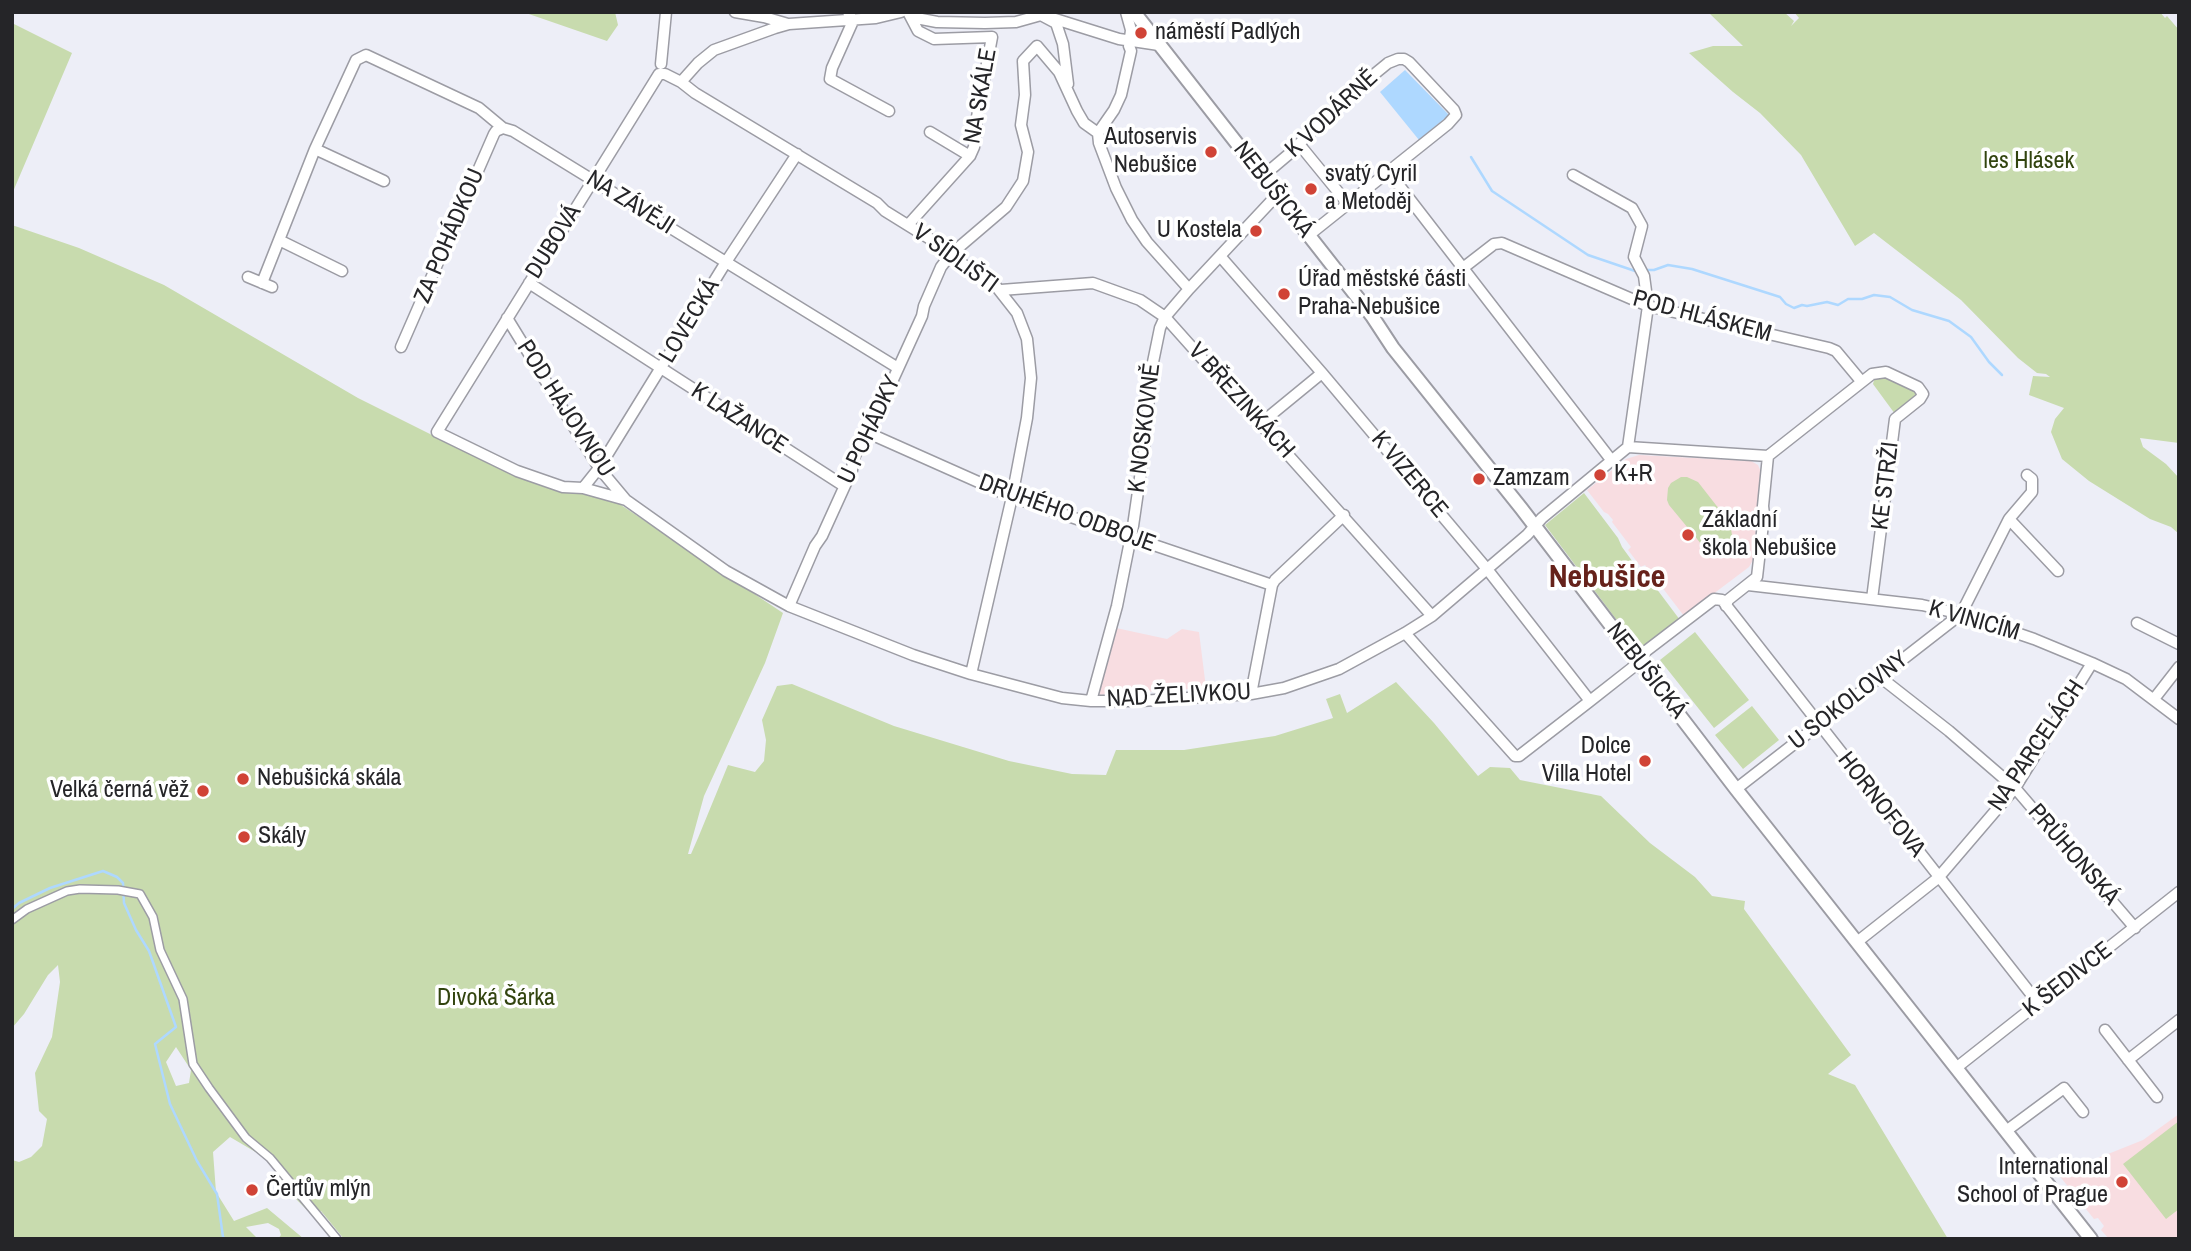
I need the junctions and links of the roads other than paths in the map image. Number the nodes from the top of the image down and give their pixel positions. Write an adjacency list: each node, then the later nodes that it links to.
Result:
1 (666, 12): 11 (street)
2 (735, 12): 8 (street)
3 (1126, 12): 9 (street)
4 (1134, 12): 10 (street)
5 (906, 14): 6 (street); 7 (street); 21 (street, NA SKÁLE)
6 (1041, 15): 9 (street); 13 (street)
7 (851, 17): 8 (street); 14 (street)
8 (789, 24): 12 (street)
9 (1129, 39): 10 (street); 17 (street)
10 (1159, 44): 24 (street, NEBUŠICKÁ)
11 (661, 64)
12 (681, 82): 20 (street, V SÍDLIŠTI); 25 (street, DUBOVÁ)
13 (1069, 92): 17 (street); 32 (street)
14 (889, 111)
15 (503, 128): 19 (street, NA ZÁVĚJI); 25 (street, NA ZÁVĚJI); 44 (street, ZA POHÁDKOU)
16 (930, 132): 21 (street, NA SKÁLE)
17 (1098, 132): 39 (street)
18 (1299, 144): 22 (street, K VODÁRNĚ); 24 (street, K VODÁRNĚ); 28 (street)
19 (314, 149): 26 (street); 31 (street)
20 (797, 154): 29 (street, V SÍDLIŠTI); 34 (street, LOVECKÁ)
21 (970, 156): 29 (street, NA SKÁLE)
22 (1388, 171): 28 (street); 35 (street)
23 (1573, 175): 41 (street)
24 (1263, 176): 27 (street, NEBUŠICKÁ)
25 (593, 180): 34 (street, NA ZÁVĚJI); 38 (street, DUBOVÁ)
26 (384, 181)
27 (1277, 195): 30 (street, NEBUŠICKÁ); 33 (street, K NOSKOVNĚ)
28 (1348, 204): 30 (street)
29 (908, 225): 32 (street, V SÍDLIŠTI)
30 (1309, 235): 63 (street, NEBUŠICKÁ)
31 (279, 240): 36 (street); 37 (street)
32 (951, 254): 40 (street, V SÍDLIŠTI); 45 (street, U POHÁDKY)
33 (1220, 256): 39 (street, K NOSKOVNĚ); 47 (street, K VIZERCE)
34 (726, 262): 45 (street, NA ZÁVĚJI); 46 (street, LOVECKÁ)
35 (1463, 268): 41 (street, POD HLÁSKEM); 54 (street)
36 (342, 271)
37 (248, 278)
38 (529, 284): 43 (street, DUBOVÁ); 46 (street, K LAŽANCE)
39 (1189, 289): 42 (street, K NOSKOVNĚ)
40 (1001, 290): 42 (street, V BŘEZINKÁCH); 59 (street, V SÍDLIŠTI)
41 (1648, 306): 48 (street, POD HLÁSKEM); 52 (street)
42 (1165, 317): 49 (street, V BŘEZINKÁCH); 64 (street, K NOSKOVNĚ)
43 (507, 318): 50 (street, DUBOVÁ); 55 (street, POD HÁJOVNOU)
44 (401, 347)
45 (898, 368): 51 (street, U POHÁDKY)
46 (661, 369): 55 (street, LOVECKÁ); 57 (street, K LAŽANCE)
47 (1322, 373): 49 (street); 65 (street, K VIZERCE)
48 (1861, 381): 53 (street); 69 (street, KE STRŽI)
49 (1261, 423): 61 (street, V BŘEZINKÁCH)
50 (437, 432): 58 (street, POD HÁJOVNOU)
51 (866, 432): 57 (street, U POHÁDKY); 59 (street, DRUHÉHO ODBOJE)
52 (1628, 447): 53 (street); 54 (street, NAD ŽELIVKOU)
53 (1768, 456): 68 (street)
54 (1612, 460): 63 (street, NAD ŽELIVKOU)
55 (599, 468): 58 (street, LOVECKÁ); 60 (street, POD HÁJOVNOU)
56 (2028, 475): 62 (street)
57 (844, 486): 70 (street, U POHÁDKY)
58 (583, 488): 60 (street, POD HÁJOVNOU)
59 (1012, 498): 64 (street, DRUHÉHO ODBOJE); 80 (street, V SÍDLIŠTI)
60 (626, 500): 70 (street, POD HÁJOVNOU)
61 (1344, 515): 67 (street); 73 (street, V BŘEZINKÁCH)
62 (2009, 519): 66 (street); 72 (street)
63 (1534, 526): 65 (street, NAD ŽELIVKOU); 77 (street, NEBUŠICKÁ)
64 (1130, 538): 67 (street, DRUHÉHO ODBOJE); 84 (street, K NOSKOVNĚ)
65 (1488, 569): 73 (street, NAD ŽELIVKOU); 85 (street, K VIZERCE)
66 (2058, 571)
67 (1272, 585): 82 (street)
68 (1748, 585): 69 (street, K VINICÍM); 71 (street)
69 (1872, 599): 72 (street, K VINICÍM)
70 (789, 606): 80 (street, NAD ŽELIVKOU)
71 (1726, 606): 77 (street); 87 (street, HORNOFOVA)
72 (1961, 614): 78 (street, K VINICÍM); 81 (street, U SOKOLOVNY)
73 (1432, 616): 75 (street, NAD ŽELIVKOU)
74 (2137, 623): 76 (street)
75 (1405, 633): 82 (street, NAD ŽELIVKOU); 85 (street)
76 (2179, 645)
77 (1638, 661): 85 (street); 89 (street, NEBUŠICKÁ)
78 (2092, 663): 83 (street, K VINICÍM); 88 (street, NA PARCELÁCH)
79 (2179, 667): 83 (street)
80 (971, 674): 84 (street, NAD ŽELIVKOU)
81 (1880, 677): 87 (street, U SOKOLOVNY); 88 (street, PRŮHONSKÁ)
82 (1251, 694): 84 (street, NAD ŽELIVKOU)
83 (2154, 699): 86 (street, K VINICÍM)
84 (1091, 701)
85 (1590, 701)
86 (2179, 719)
87 (1819, 725): 89 (street, U SOKOLOVNY); 90 (street, HORNOFOVA)
88 (2015, 788): 90 (street, NA PARCELÁCH); 93 (street, PRŮHONSKÁ)
89 (1736, 789): 94 (street, NEBUŠICKÁ)
90 (1938, 878): 94 (street, NA PARCELÁCH); 95 (street, HORNOFOVA)
91 (2179, 891): 93 (street, K ŠEDIVCE)
92 (12, 920): 103 (street)
93 (2136, 928): 95 (street, K ŠEDIVCE)
94 (1857, 942): 99 (street, NEBUŠICKÁ)
95 (2038, 1003): 99 (street, K ŠEDIVCE)
96 (2179, 1020): 98 (street)
97 (2105, 1030): 98 (street)
98 (2128, 1060): 100 (street)
99 (1956, 1068): 102 (street, NEBUŠICKÁ)
100 (2157, 1097)
101 (2083, 1112): 102 (street)
102 (2006, 1131): 104 (street, NEBUŠICKÁ)
103 (337, 1239)
104 (2091, 1239)

